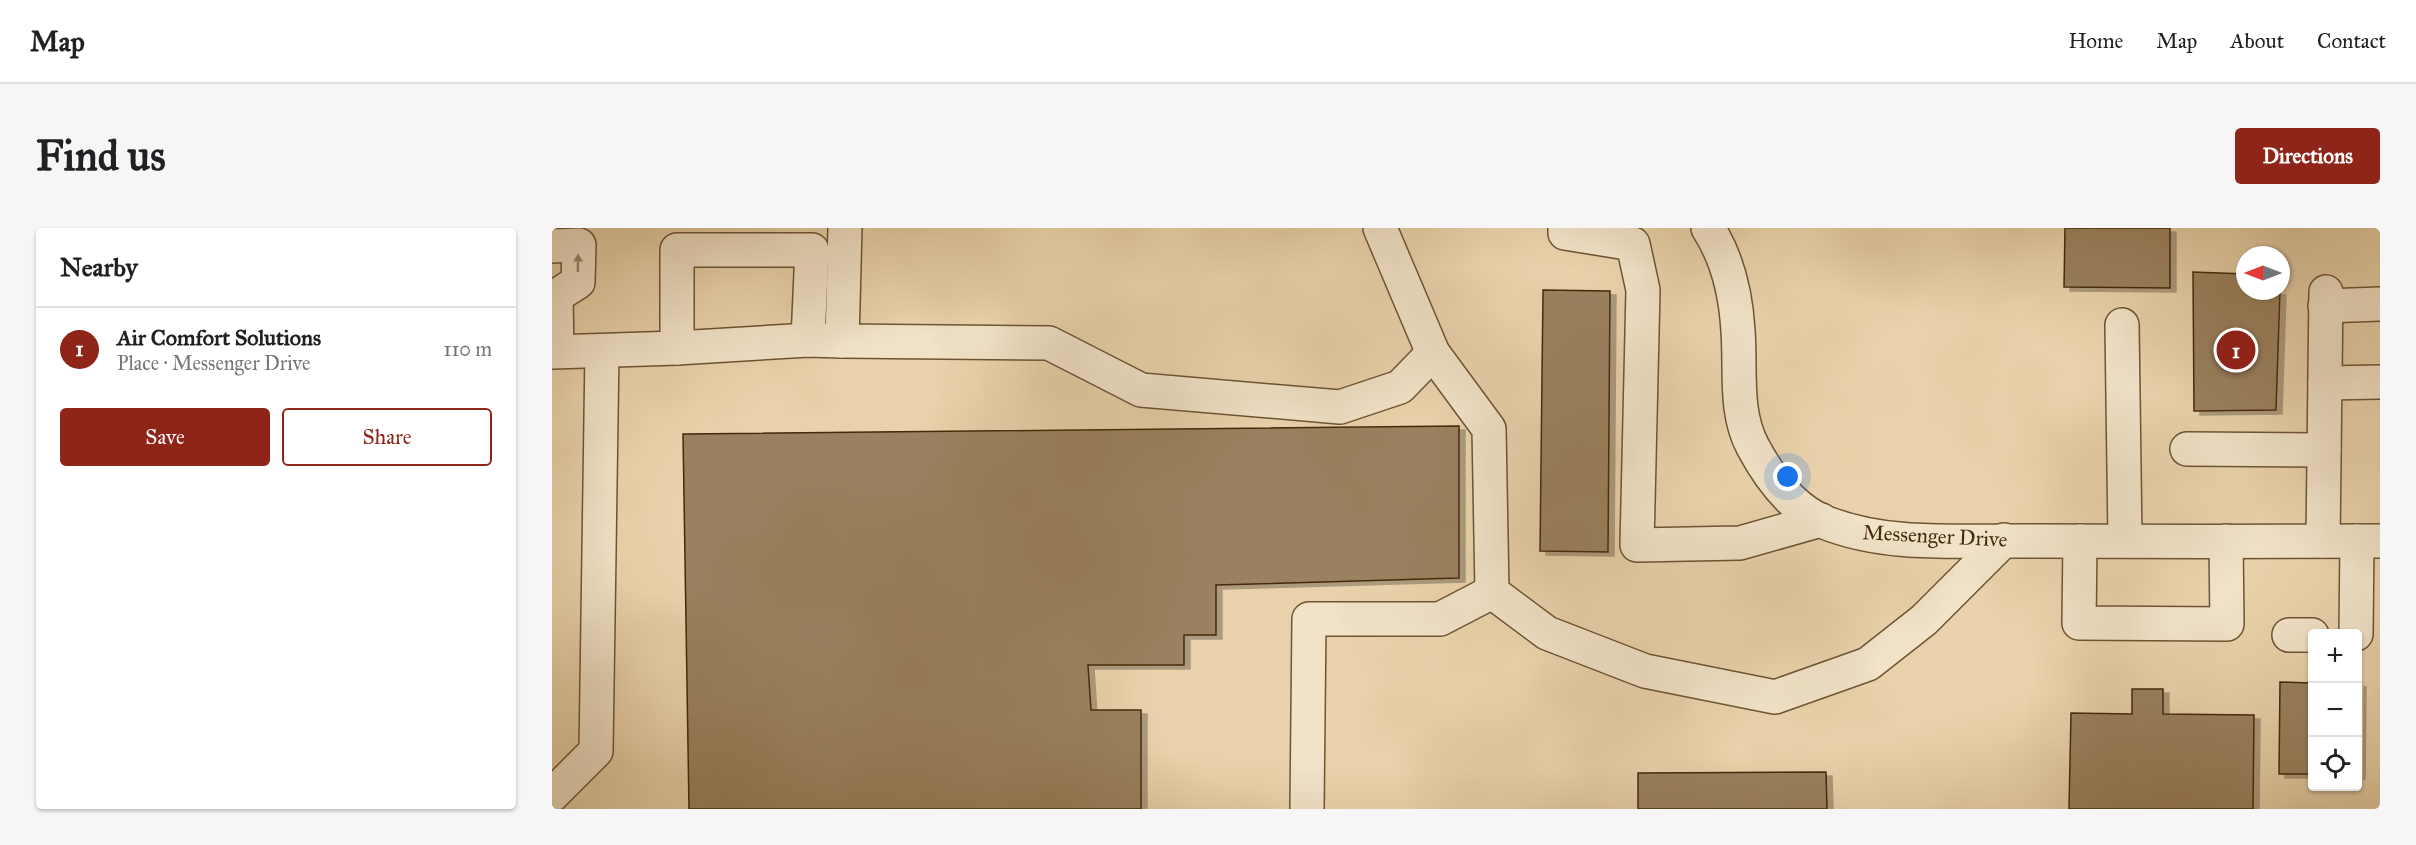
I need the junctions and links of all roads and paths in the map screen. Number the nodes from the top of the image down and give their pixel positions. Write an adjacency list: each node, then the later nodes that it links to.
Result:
1 (846, 228): 10 (street)
2 (1380, 228): 14 (street)
3 (1565, 228): 19 (street)
4 (1708, 228): 19 (street, Messenger Drive)
5 (552, 246): 6 (street, one-way to 5)
6 (554, 296): 13 (street)
7 (2380, 304): 16 (street)
8 (2122, 326): 21 (street)
9 (808, 340): 10 (street); 11 (street); 11 (street)
10 (842, 341): 14 (street)
11 (677, 348): 12 (street)
12 (602, 351): 13 (street); 28 (street)
13 (555, 352)
14 (1433, 353): 26 (street)
15 (2380, 382): 16 (street)
16 (2325, 383): 18 (street)
17 (2187, 449): 18 (street)
18 (2324, 450): 24 (street)
19 (1821, 520): 20 (street, Messenger Drive)
20 (2004, 540): 22 (street, Messenger Drive); 26 (street)
21 (2126, 540): 22 (street, Messenger Drive); 23 (street, Messenger Drive)
22 (2080, 541): 23 (street)
23 (2226, 541): 24 (street, Messenger Drive)
24 (2323, 541): 25 (street, Messenger Drive)
25 (2369, 541): 27 (street)
26 (1492, 592): 29 (street)
27 (2357, 629)
28 (552, 795)
29 (1307, 809)

